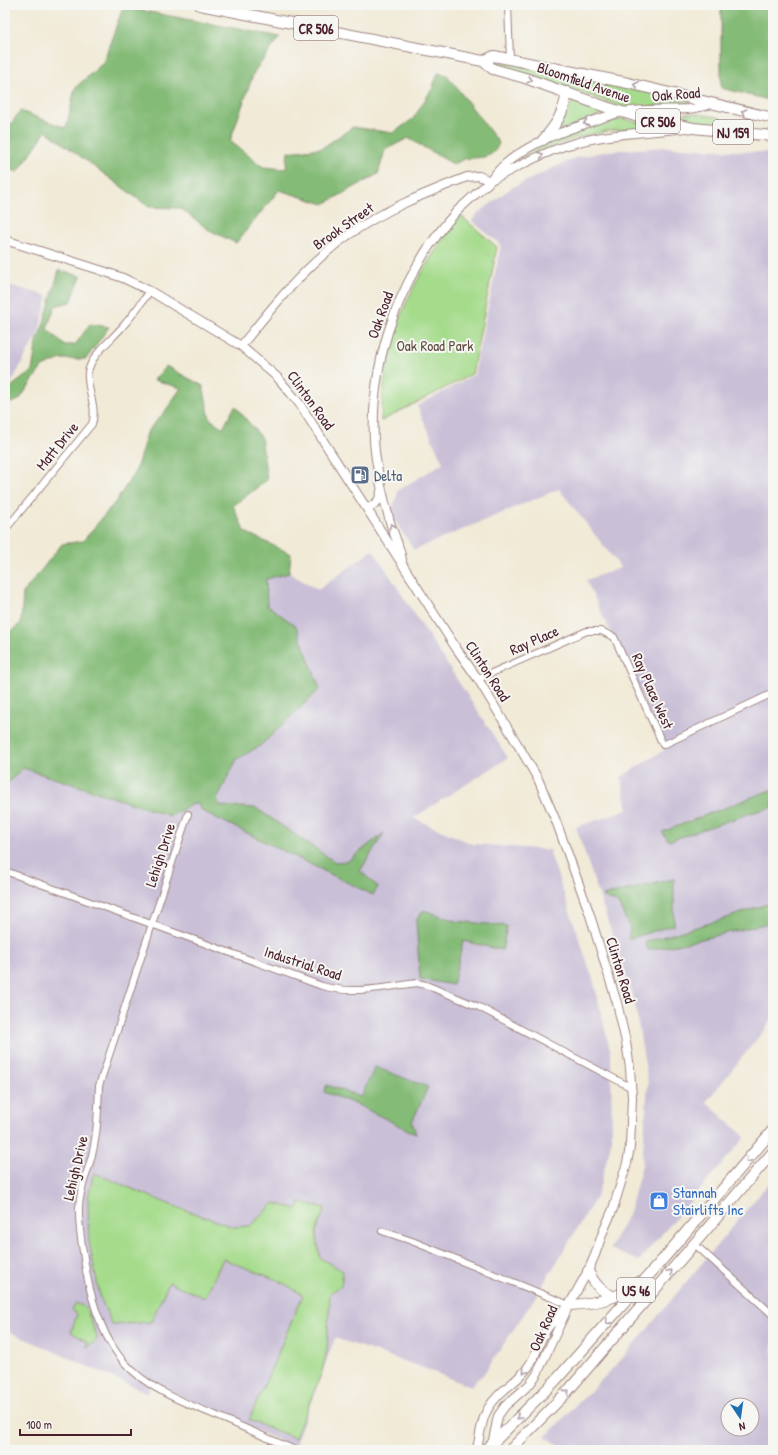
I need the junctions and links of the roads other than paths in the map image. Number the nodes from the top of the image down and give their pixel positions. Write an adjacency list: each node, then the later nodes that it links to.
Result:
1 (200, 5): 4 (main road, Bloomfield Avenue / CR 506)
2 (508, 5): 3 (street)
3 (510, 59): 4 (main road, Bloomfield Avenue / CR 506); 6 (main road, Bloomfield Avenue / CR 506, one-way to 3)
4 (483, 61): 5 (main road, Bloomfield Avenue / CR 506, one-way to 5)
5 (567, 92): 7 (main road, Bloomfield Avenue / CR 506); 11 (main road)
6 (715, 104): 7 (street, Oak Road / NJ 159); 8 (main road, Bloomfield Avenue / NJ 159, one-way to 6)
7 (623, 112): 9 (main road, Bloomfield Avenue / CR 506); 11 (street, Oak Road / NJ 159, one-way to 11)
8 (773, 118)
9 (693, 128): 10 (main road, Bloomfield Avenue / NJ 159); 12 (street, Oak Road / NJ 159, one-way to 9)
10 (773, 136)
11 (543, 140): 12 (street, Oak Road / NJ 159)
12 (490, 181): 15 (street, Brook Street); 16 (street, Oak Road / NJ 159)
13 (5, 240): 14 (street, Clinton Road)
14 (150, 291): 15 (street, Clinton Road); 18 (street, Matt Drive)
15 (240, 346): 17 (street, Clinton Road)
16 (381, 489): 17 (street); 19 (street, Oak Road / NJ 159, one-way to 16)
17 (367, 509): 19 (street, Clinton Road / NJ 159)
18 (5, 530)
19 (403, 565): 21 (street, Clinton Road / NJ 159)
20 (601, 631): 21 (street, Ray Place); 22 (street, Ray Place West)
21 (478, 680): 26 (street, Clinton Road / NJ 159)
22 (773, 693)
23 (188, 814): 25 (street, Lehigh Drive)
24 (5, 871): 25 (street, Industrial Road)
25 (152, 924): 26 (street, Industrial Road); 37 (street, Lehigh Drive)
26 (632, 1088): 32 (street, Clinton Road / NJ 159)
27 (773, 1130): 31 (main road, US 46, one-way to 31)
28 (773, 1152): 30 (main road, US 46)
29 (382, 1231): 34 (street)
30 (694, 1244): 35 (street); 39 (main road, US 46, one-way to 30)
31 (664, 1258): 33 (main road); 36 (main road, US 46, one-way to 36)
32 (588, 1271): 33 (main road); 34 (street, Clinton Road / NJ 159)
33 (614, 1297): 34 (main road)
34 (569, 1305): 36 (street, Oak Road / NJ 159); 38 (street, Oak Road / NJ 159, one-way to 38)
35 (773, 1315)
36 (490, 1448)
37 (295, 1450)
38 (478, 1450)
39 (510, 1450)

